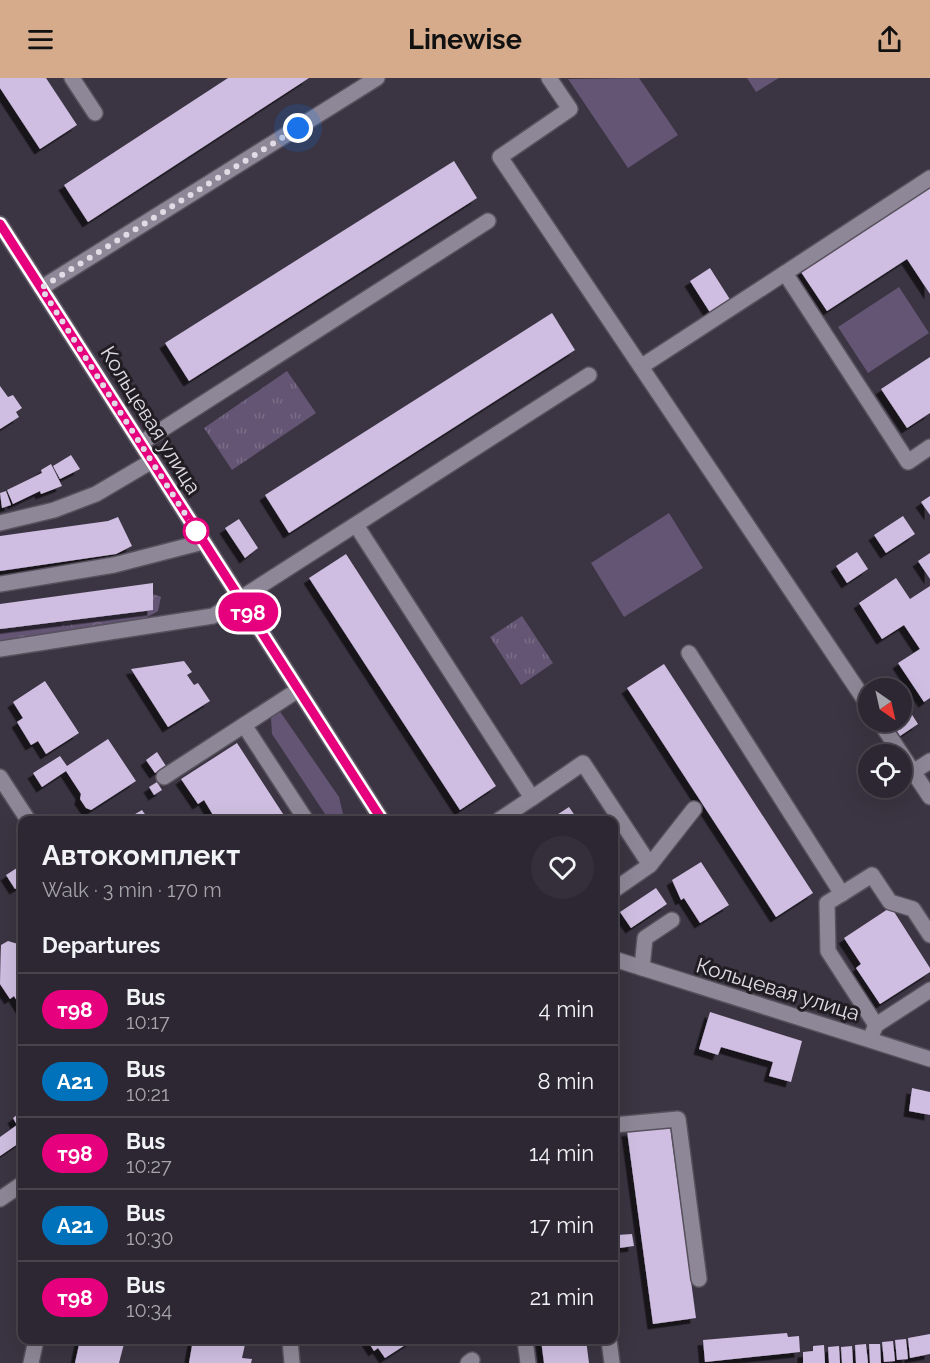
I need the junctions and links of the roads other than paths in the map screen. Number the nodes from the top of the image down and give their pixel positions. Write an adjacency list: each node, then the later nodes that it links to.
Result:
1 (72, 78): 4 (street)
2 (377, 78): 9 (street)
3 (549, 78): 10 (street)
4 (95, 112)
5 (930, 178): 8 (street)
6 (488, 221): 12 (street)
7 (0, 224): 9 (street, Кольцевая улица)
8 (785, 273): 10 (street); 13 (street)
9 (41, 288): 12 (street, Кольцевая улица)
10 (642, 366): 23 (street)
11 (589, 375): 16 (street)
12 (141, 443): 14 (street, Кольцевая улица)
13 (930, 447)
14 (152, 461): 15 (street); 17 (street, Кольцевая улица)
15 (0, 523)
16 (356, 525): 19 (street); 31 (street)
17 (203, 542): 18 (street); 19 (street, Кольцевая улица)
18 (0, 584)
19 (240, 599): 20 (street); 22 (street, Кольцевая улица)
20 (0, 649)
21 (689, 653): 41 (street)
22 (298, 690): 24 (street); 35 (street, Кольцевая улица)
23 (858, 690)
24 (244, 725): 29 (street); 34 (street)
25 (887, 732): 27 (street)
26 (930, 761): 27 (street)
27 (913, 772): 30 (street)
28 (0, 777): 33 (street)
29 (164, 777)
30 (930, 797)
31 (532, 798): 36 (street); 37 (street)
32 (694, 809): 39 (street)
33 (25, 816)
34 (303, 816)
35 (379, 816)
36 (505, 816)
37 (618, 816)
38 (618, 816): 39 (street)
39 (650, 865): 40 (street)
40 (618, 887)
41 (842, 894): 43 (street); 47 (street)
42 (672, 920): 45 (street)
43 (930, 935)
44 (618, 960): 45 (street, Кольцевая улица)
45 (642, 968): 48 (street, Кольцевая улица)
46 (930, 990): 47 (street)
47 (876, 1025): 48 (street)
48 (869, 1039): 49 (street, Кольцевая улица)
49 (930, 1059)
50 (618, 1125): 53 (street)
51 (18, 1187): 52 (street)
52 (0, 1199)
53 (699, 1280)
54 (35, 1344): 58 (street)
55 (290, 1344): 59 (street)
56 (526, 1344): 60 (street)
57 (610, 1344): 61 (street)
58 (32, 1363)
59 (292, 1363)
60 (528, 1363)
61 (612, 1363)

